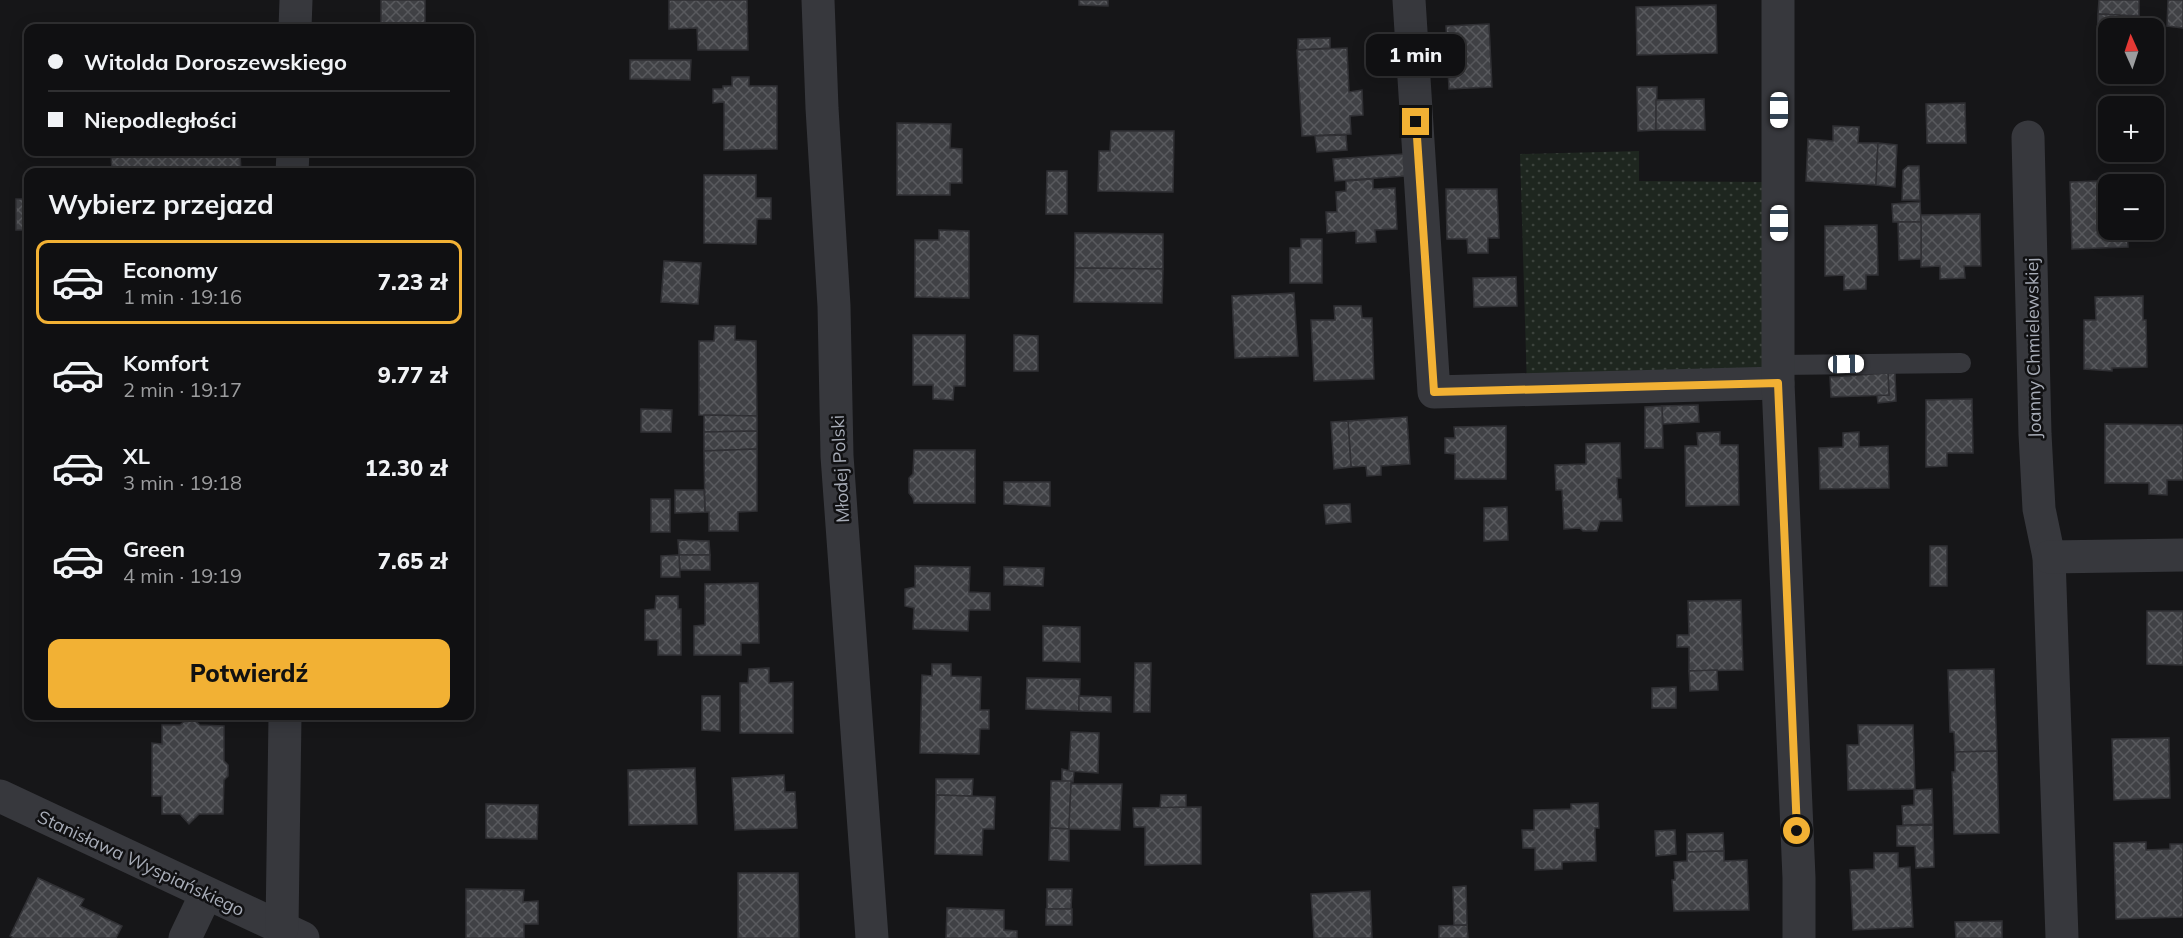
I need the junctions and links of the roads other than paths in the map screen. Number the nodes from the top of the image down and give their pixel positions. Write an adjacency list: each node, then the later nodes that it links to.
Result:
1 (296, 0): 5 (street)
2 (818, 0): 16 (street, Młodej Polski)
3 (1409, 0): 8 (street)
4 (1778, 0): 8 (street)
5 (295, 24)
6 (2028, 137): 10 (street, Joanny Chmielewskiej)
7 (1961, 363): 8 (lane)
8 (1778, 374): 17 (street)
9 (2183, 555): 10 (street)
10 (2049, 557): 18 (street, Joanny Chmielewskiej)
11 (285, 720): 14 (street, Stanisława Wyspiańskiego)
12 (0, 796): 13 (street, Stanisława Wyspiańskiego)
13 (206, 894): 14 (street, Stanisława Wyspiańskiego); 15 (street)
14 (293, 933)
15 (185, 938)
16 (872, 938)
17 (1799, 938)
18 (2062, 938)

